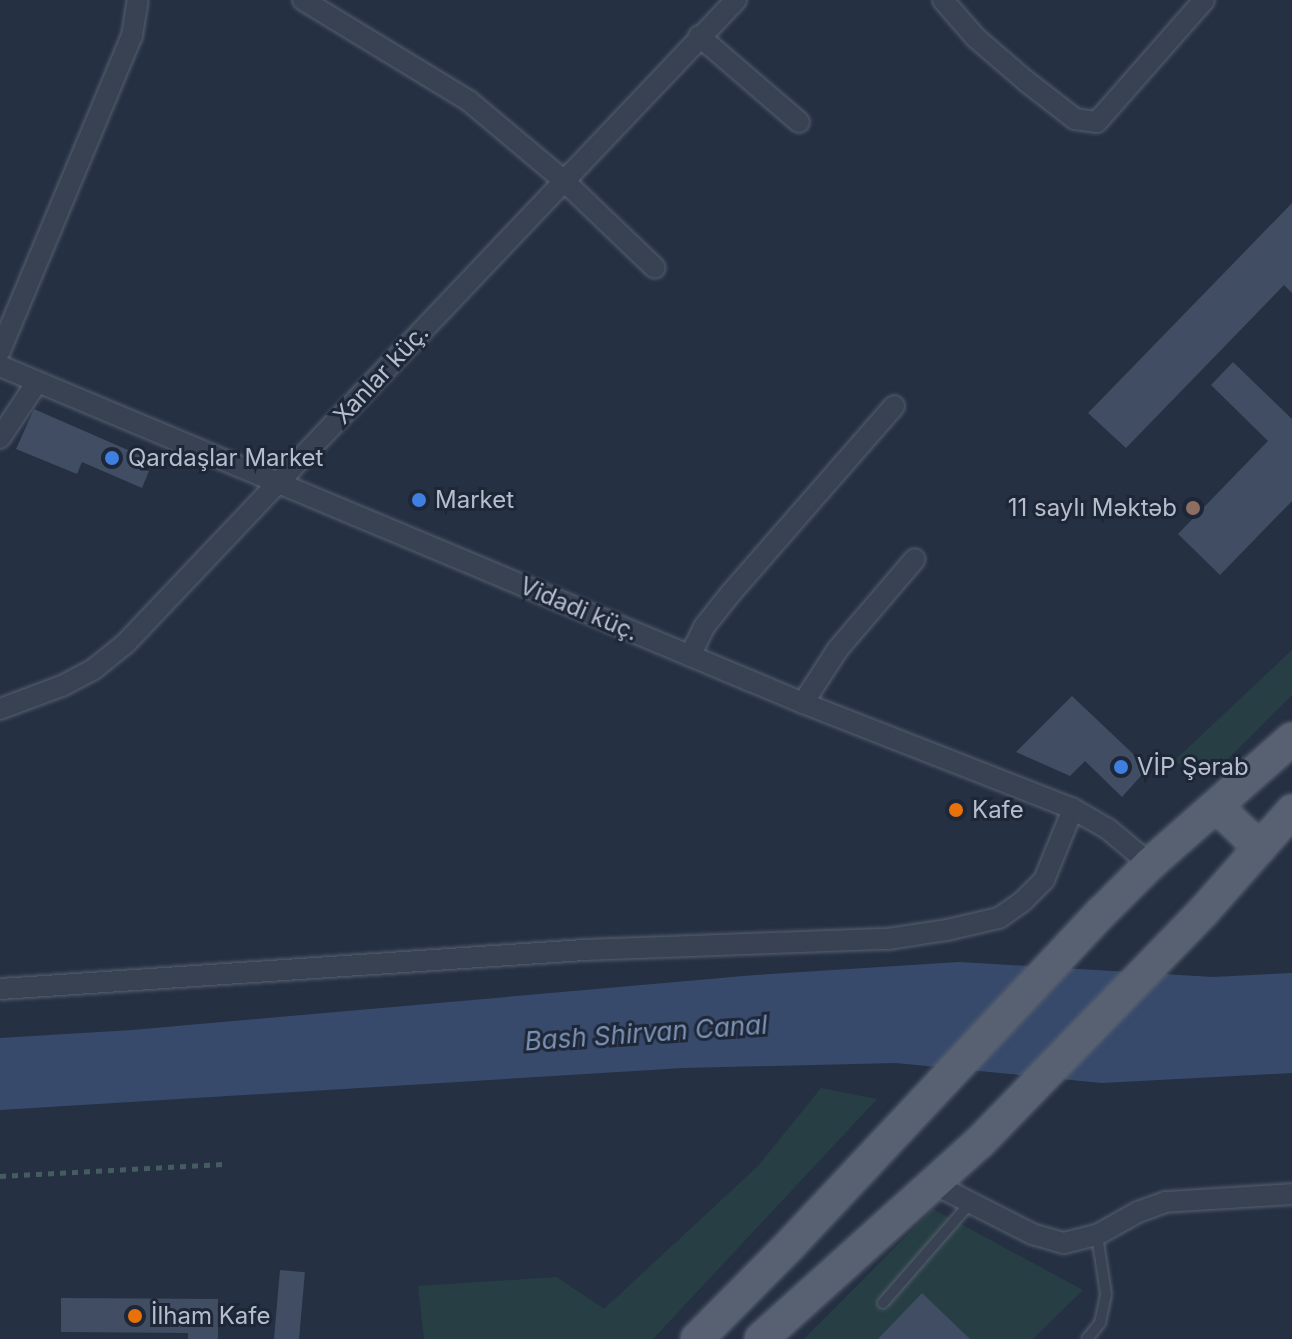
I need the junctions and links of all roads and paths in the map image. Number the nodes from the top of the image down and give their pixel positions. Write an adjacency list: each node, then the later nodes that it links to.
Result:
1 (138, 0): 10 (street)
2 (303, 0): 8 (street)
3 (736, 0): 6 (street, Xanlar küç.)
4 (943, 0): 5 (street)
5 (1204, 0)
6 (699, 36): 7 (street); 8 (street, Xanlar küç.)
7 (799, 122)
8 (563, 180): 9 (street); 15 (street, Xanlar küç.)
9 (655, 268)
10 (0, 351)
11 (0, 366): 12 (street, Vidadi küç.)
12 (37, 382): 14 (street); 15 (street, Vidadi küç.)
13 (894, 406): 17 (street)
14 (0, 438)
15 (278, 483): 17 (street, Vidadi küç.); 19 (street, Xanlar küç.)
16 (915, 559): 18 (street)
17 (690, 656): 18 (street, Vidadi küç.)
18 (803, 703): 22 (street, Vidadi küç.)
19 (0, 709)
20 (1292, 739): 21 (main road)
21 (1217, 807): 24 (main road); 25 (main road)
22 (1073, 809): 25 (street, Vidadi küç.); 26 (street)
23 (1292, 811): 24 (main road)
24 (1260, 848): 29 (main road)
25 (1150, 864): 34 (main road)
26 (0, 989)
27 (224, 1164): 28 (path)
28 (0, 1176)
29 (934, 1184): 31 (street); 35 (main road)
30 (1292, 1194): 32 (street)
31 (971, 1202): 32 (street); 33 (lane)
32 (1097, 1235): 36 (lane)
33 (883, 1303)
34 (697, 1339)
35 (761, 1339)
36 (1087, 1339)

